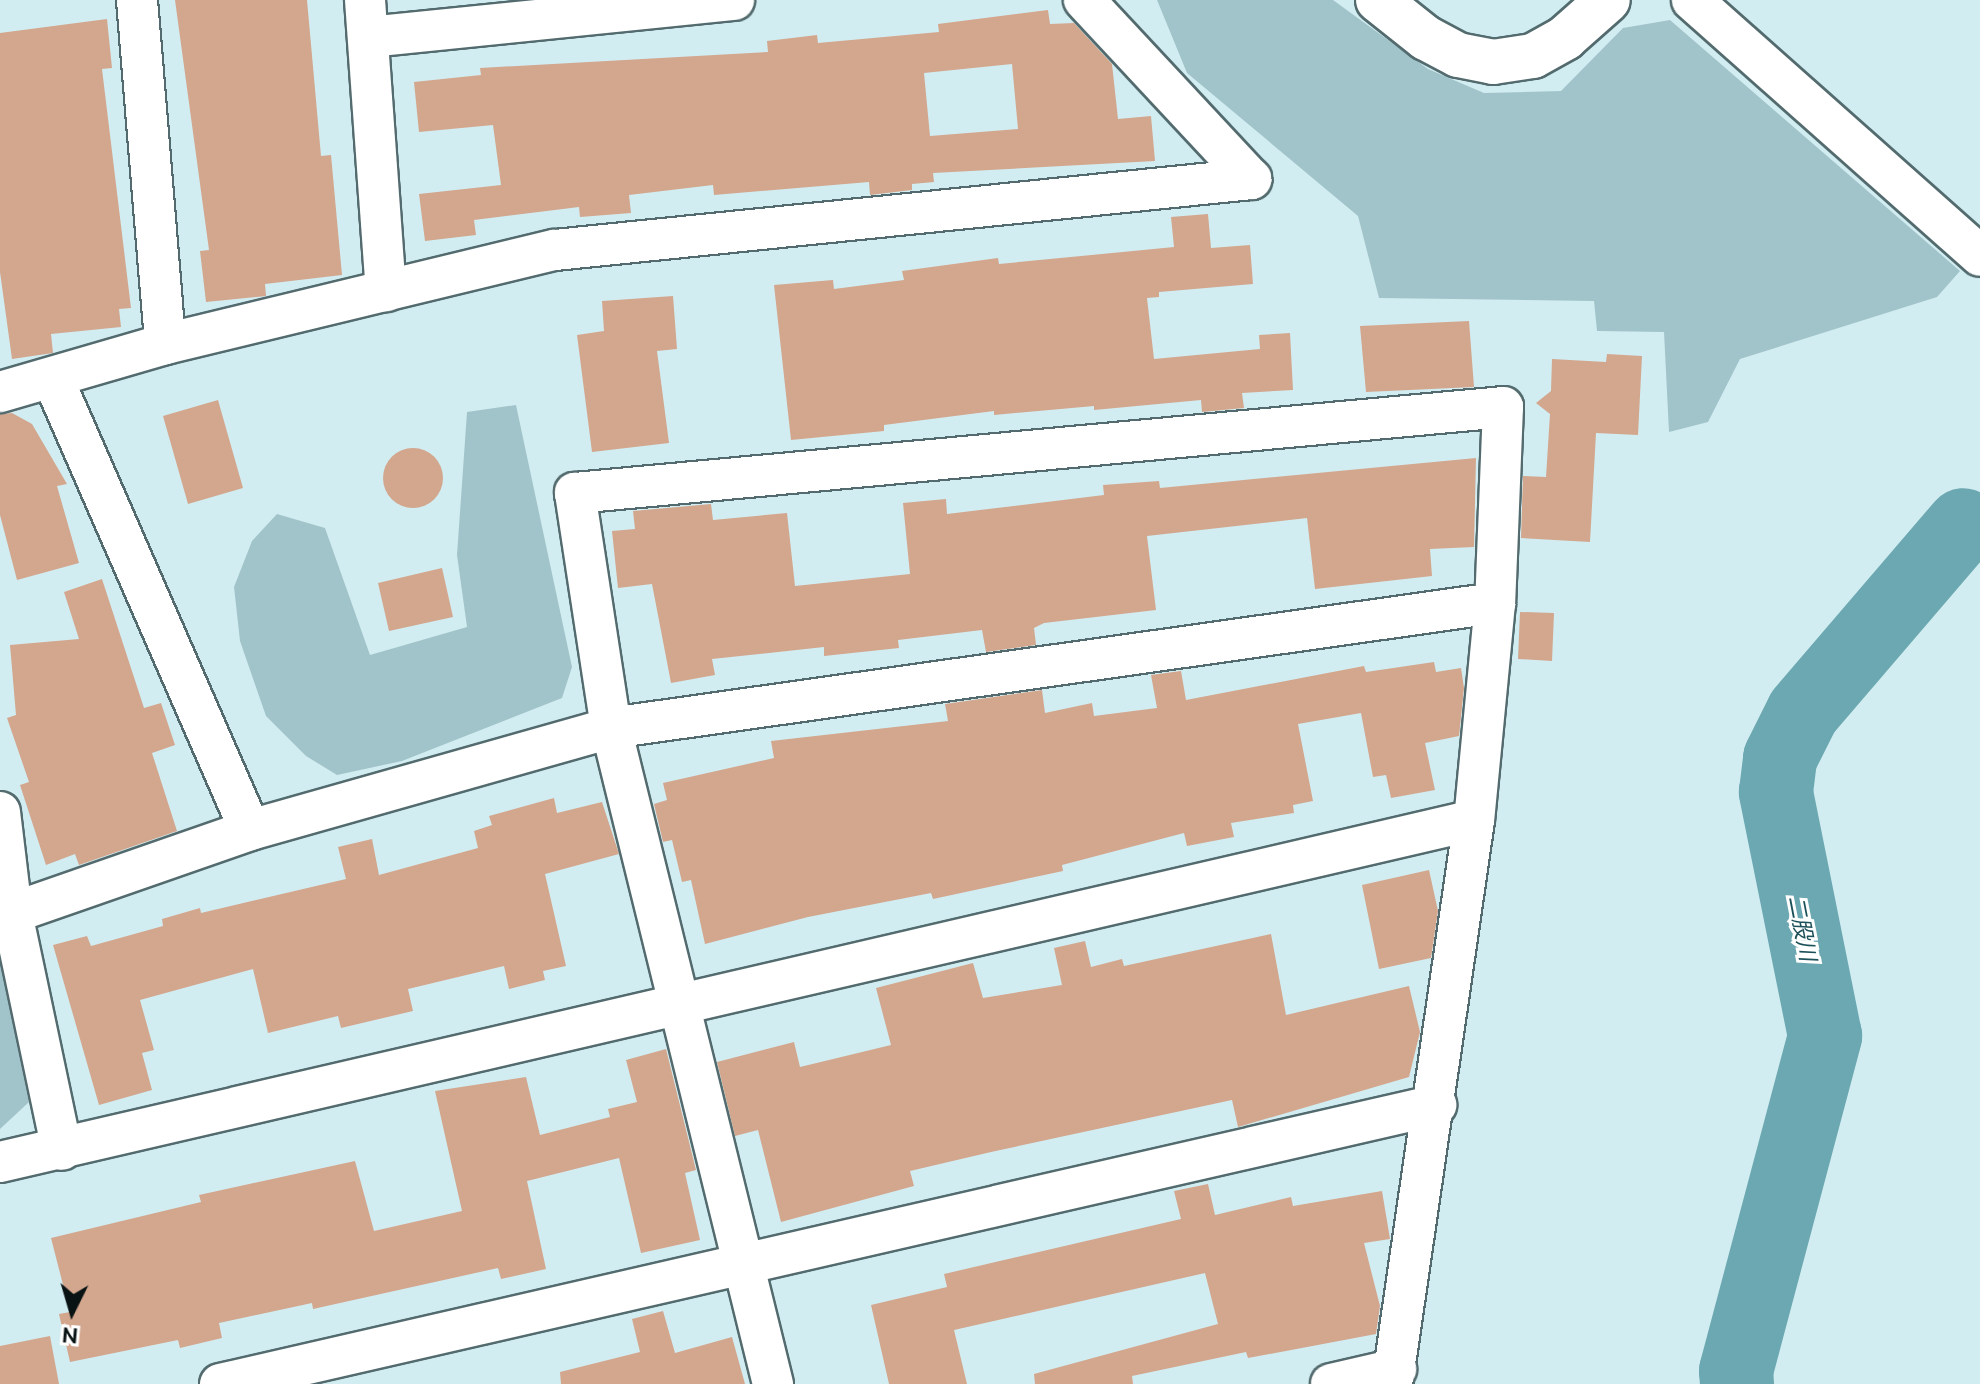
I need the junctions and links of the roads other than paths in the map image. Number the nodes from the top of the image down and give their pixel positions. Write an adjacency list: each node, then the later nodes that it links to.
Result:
1 (137, 0): 10 (street)
2 (734, 0): 7 (street)
3 (1084, 0): 9 (street)
4 (1378, 0): 5 (street)
5 (1608, 0)
6 (1692, 0): 8 (street)
7 (367, 18): 9 (street)
8 (1980, 256)
9 (386, 291): 10 (street)
10 (165, 344): 11 (street)
11 (53, 379): 12 (street); 17 (street)
12 (0, 392)
13 (1495, 603): 14 (street); 14 (street); 16 (street)
14 (611, 728): 17 (street); 19 (street)
15 (0, 812): 18 (street)
16 (1474, 820): 19 (street); 20 (street)
17 (250, 830): 18 (street)
18 (12, 913): 21 (street)
19 (681, 1001): 21 (street); 23 (street)
20 (1436, 1105): 23 (street); 24 (street)
21 (62, 1150): 22 (street)
22 (0, 1162)
23 (744, 1266): 25 (street); 26 (street)
24 (1394, 1376): 27 (street)
25 (220, 1384)
26 (773, 1384)
27 (1331, 1384)

